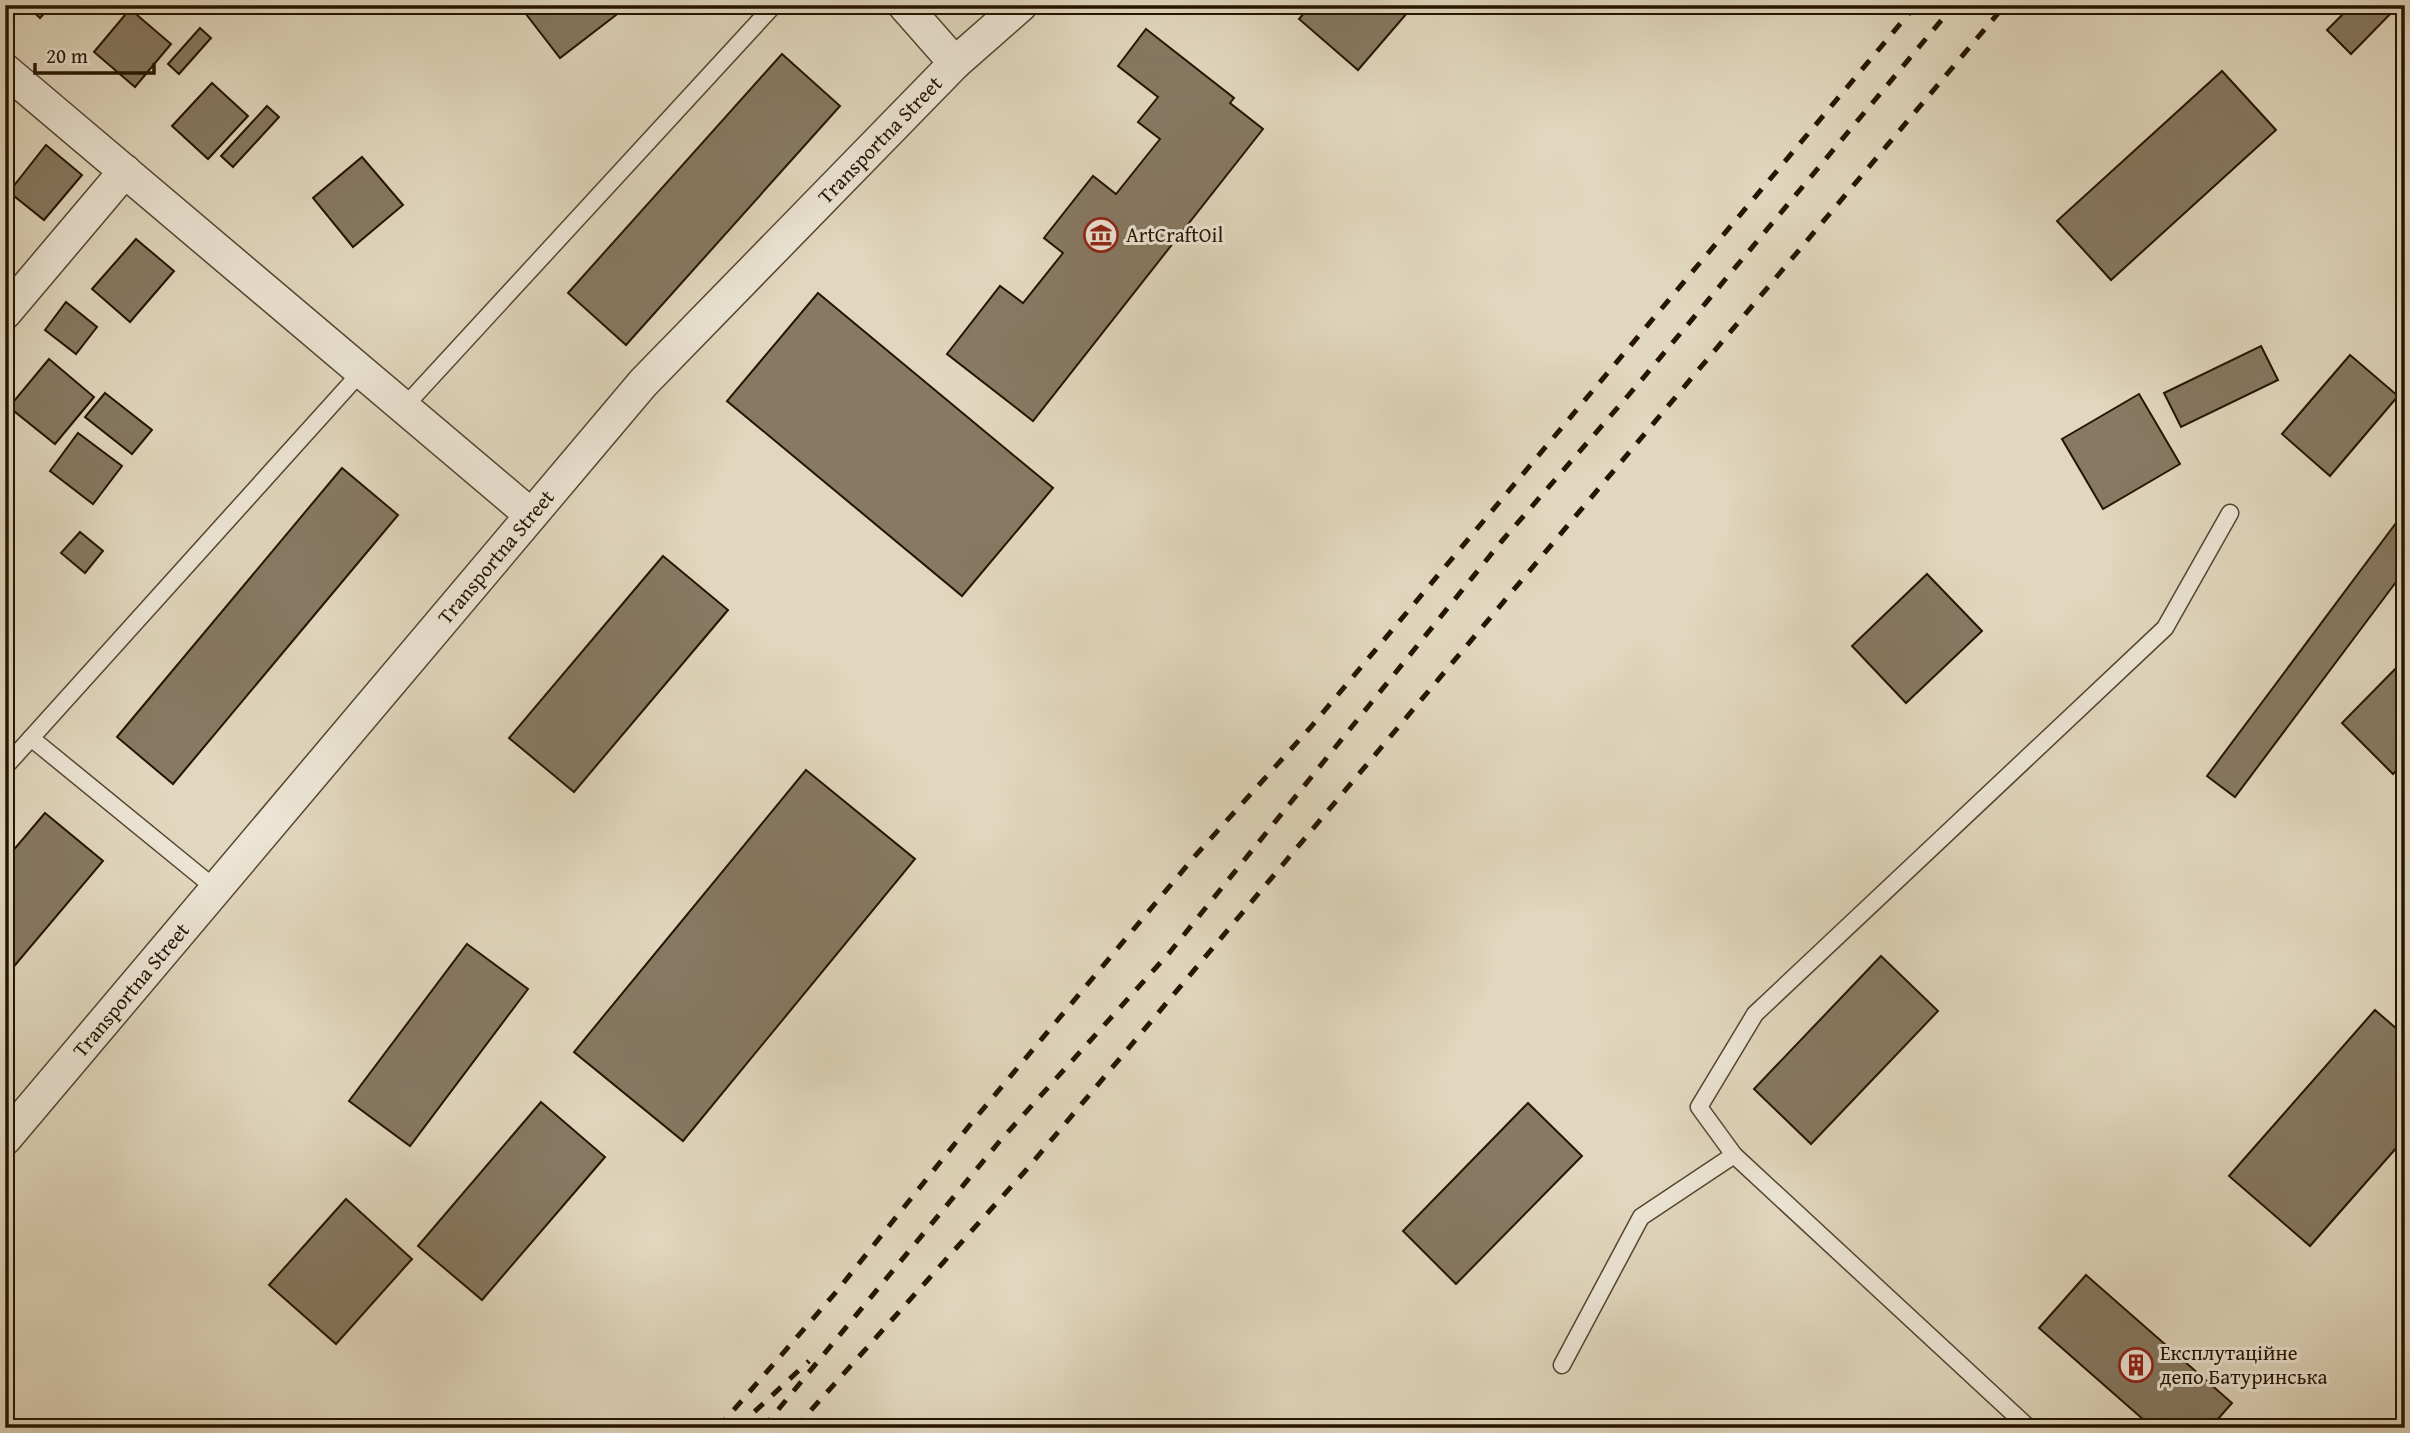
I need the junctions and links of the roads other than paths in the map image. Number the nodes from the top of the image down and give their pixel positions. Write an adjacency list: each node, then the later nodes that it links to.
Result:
1 (774, 5): 9 (lane)
2 (904, 5): 4 (street)
3 (1021, 5): 4 (street, Transportna Street)
4 (955, 63): 11 (street, Transportna Street)
5 (5, 70): 6 (street)
6 (125, 171): 7 (street); 8 (street)
7 (5, 313)
8 (362, 371): 9 (street); 12 (lane)
9 (404, 407): 11 (street)
10 (2230, 513): 16 (lane)
11 (531, 515): 14 (street, Transportna Street)
12 (31, 738): 13 (lane); 14 (lane)
13 (5, 767)
14 (216, 889): 15 (street, Transportna Street)
15 (5, 1139)
16 (1734, 1155): 17 (lane); 18 (lane)
17 (1562, 1365)
18 (2029, 1428)

